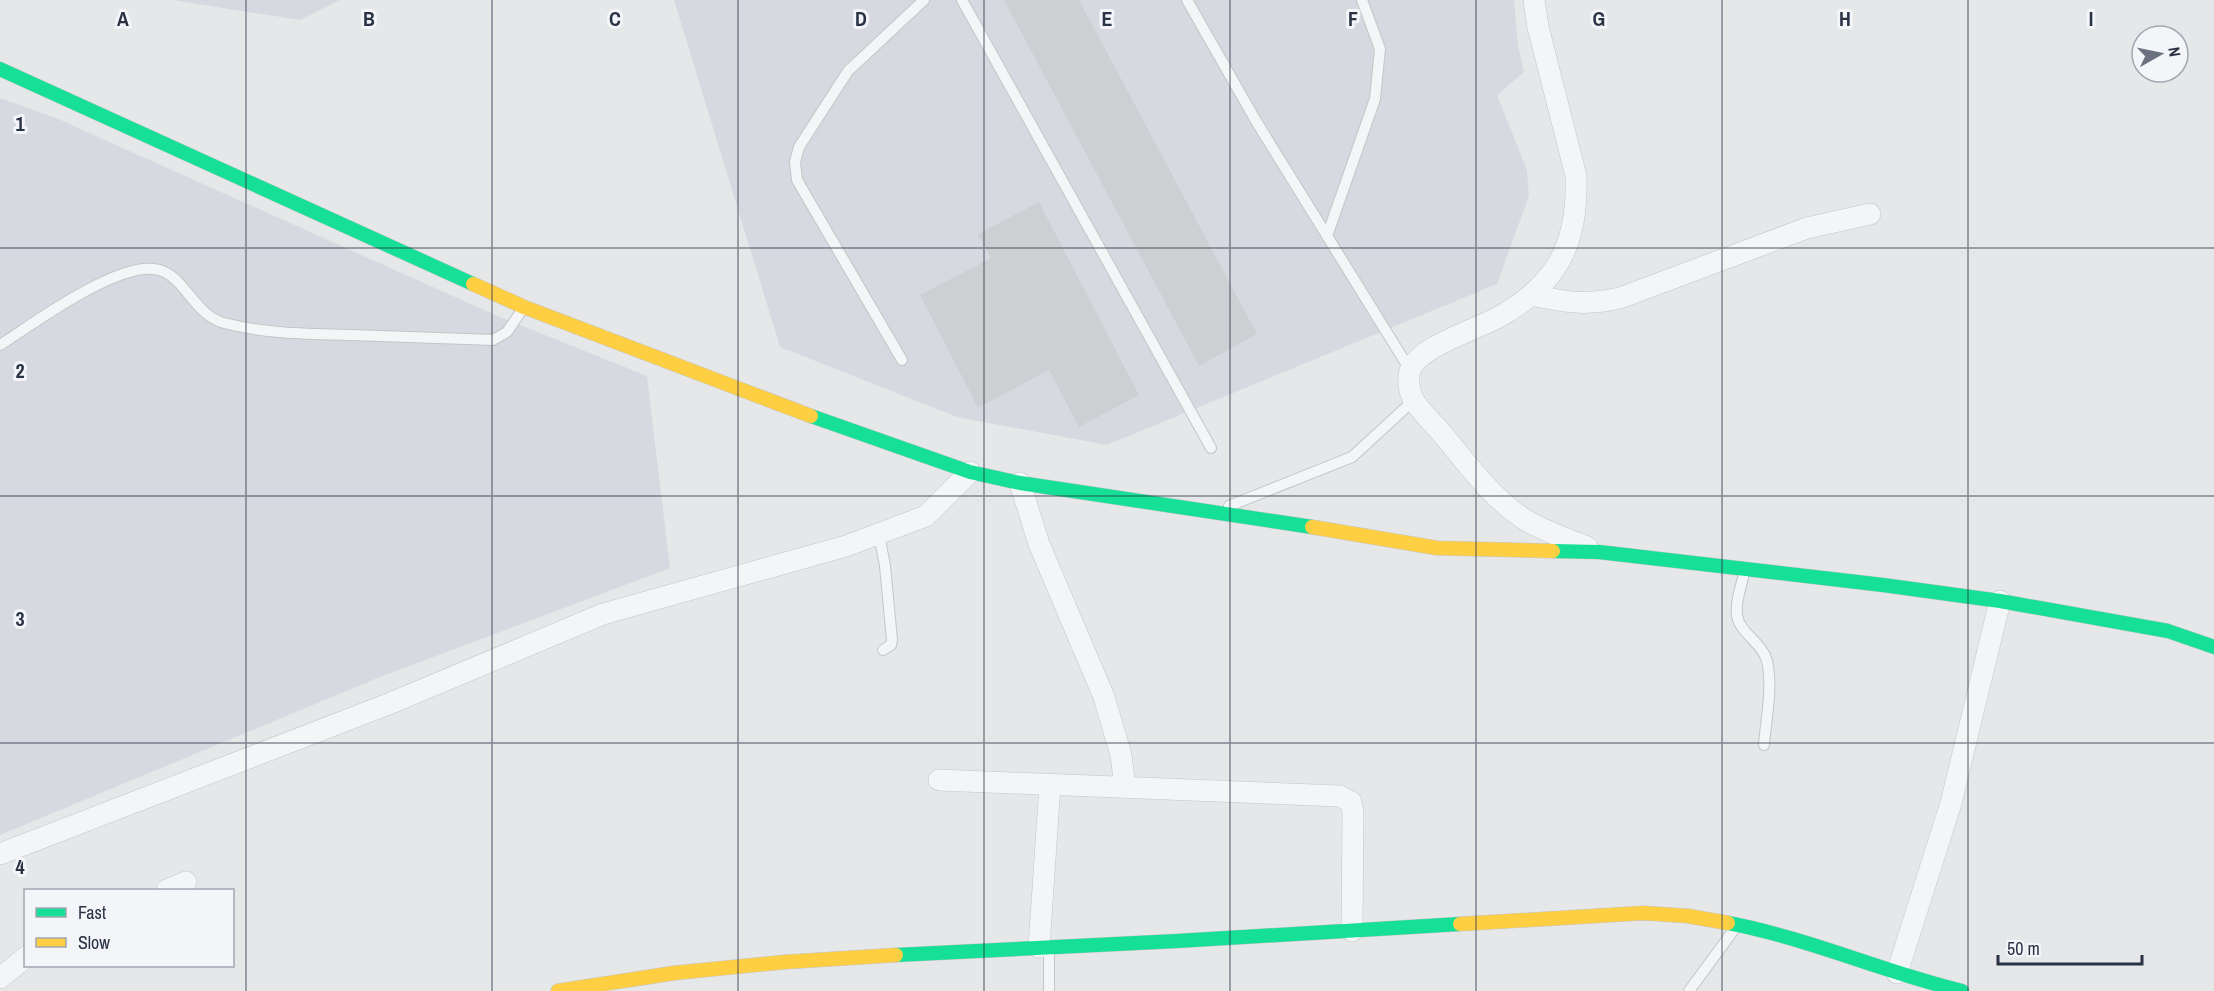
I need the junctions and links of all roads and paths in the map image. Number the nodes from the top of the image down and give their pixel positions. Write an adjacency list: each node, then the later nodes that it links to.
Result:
1 (924, 0): 12 (lane)
2 (962, 0): 15 (lane)
3 (1187, 0): 8 (lane)
4 (1362, 0): 8 (lane)
5 (1534, 0): 9 (street)
6 (0, 69): 10 (street)
7 (1870, 214): 9 (street)
8 (1327, 236): 13 (lane)
9 (1531, 296): 13 (street)
10 (524, 307): 11 (lane); 16 (street)
11 (0, 345)
12 (902, 360)
13 (1410, 370): 14 (street)
14 (1414, 400): 18 (lane); 20 (street)
15 (1211, 448)
16 (970, 472): 17 (street); 19 (street)
17 (1020, 483): 18 (street); 28 (street)
18 (1215, 511): 20 (street)
19 (879, 534): 24 (lane); 29 (street)
20 (1599, 552): 21 (street)
21 (1745, 569): 22 (street); 25 (lane)
22 (2000, 602): 23 (street); 36 (street)
23 (2214, 647)
24 (883, 650)
25 (1764, 745)
26 (939, 780): 27 (street)
27 (1050, 785): 28 (street); 34 (street)
28 (1125, 788): 33 (street)
29 (0, 854)
30 (186, 882): 31 (street)
31 (170, 889)
32 (1738, 924): 33 (street); 36 (street); 40 (lane)
33 (1352, 930): 34 (street)
34 (1044, 947): 38 (street); 39 (lane)
35 (24, 959): 37 (street)
36 (1898, 973): 41 (street)
37 (0, 978)
38 (558, 991)
39 (1048, 991)
40 (1689, 991)
41 (1962, 991)

